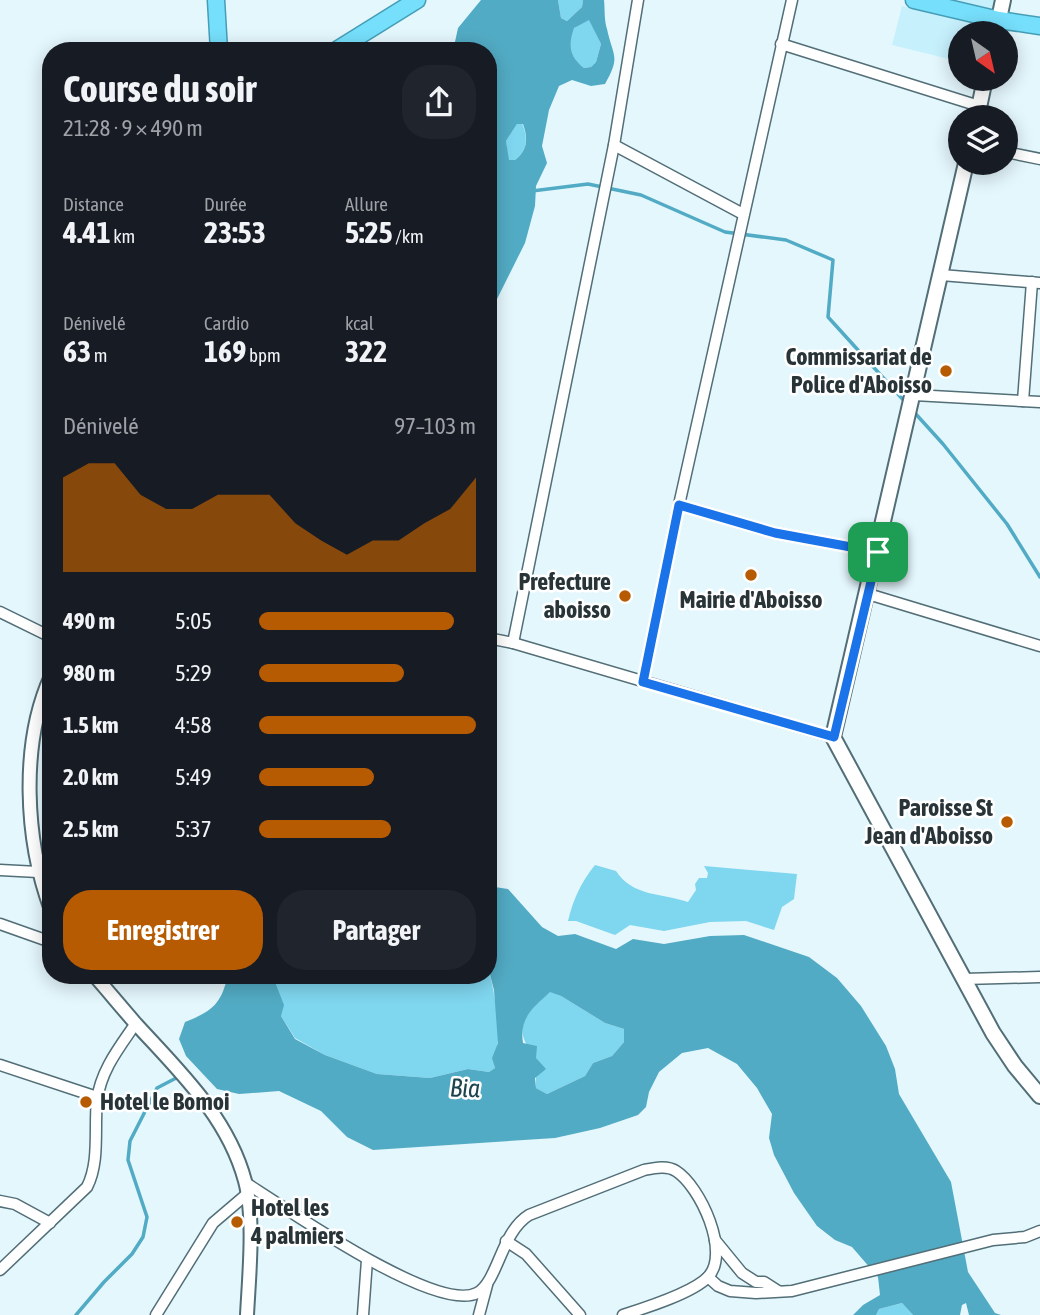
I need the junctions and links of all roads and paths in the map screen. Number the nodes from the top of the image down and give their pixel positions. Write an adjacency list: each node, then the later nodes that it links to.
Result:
1 (216, 0): 11 (highway)
2 (417, 0): 12 (highway)
3 (638, 0): 15 (street)
4 (792, 0): 13 (street)
5 (914, 0): 7 (highway)
6 (1003, 0): 8 (main road)
7 (979, 21)
8 (998, 21)
9 (1040, 26): 10 (highway)
10 (1018, 27)
11 (218, 42)
12 (349, 42)
13 (781, 44): 14 (street); 19 (street)
14 (958, 105)
15 (614, 145): 19 (street); 31 (street)
16 (1018, 154): 17 (street)
17 (1040, 159)
18 (963, 175): 20 (main road)
19 (743, 214): 25 (street)
20 (941, 275): 21 (street); 22 (main road)
21 (1036, 283): 23 (street)
22 (914, 395): 23 (street); 26 (main road)
23 (1023, 401): 24 (street)
24 (1040, 402)
25 (679, 505): 26 (street); 33 (street)
26 (878, 552): 27 (main road)
27 (868, 594): 32 (street); 35 (main road)
28 (0, 612): 29 (street)
29 (42, 633)
30 (497, 640): 31 (street)
31 (513, 643): 33 (street)
32 (1040, 646)
33 (643, 682): 35 (street)
34 (42, 703): 37 (street)
35 (834, 737): 42 (main road)
36 (0, 870): 37 (street)
37 (38, 872): 38 (street)
38 (42, 883)
39 (0, 924): 40 (street)
40 (42, 939)
41 (1040, 977): 42 (street)
42 (964, 979): 46 (main road)
43 (102, 984): 44 (street)
44 (136, 1023): 47 (street); 48 (street)
45 (0, 1065): 47 (street)
46 (1040, 1096)
47 (97, 1097): 50 (street)
48 (246, 1189): 54 (street); 59 (street); 60 (street)
49 (0, 1201): 50 (street)
50 (50, 1223): 55 (street)
51 (1040, 1231): 58 (street)
52 (715, 1239): 53 (street); 56 (street); 58 (street)
53 (506, 1241): 57 (street); 63 (street)
54 (367, 1260): 57 (street); 61 (street)
55 (0, 1270)
56 (708, 1277): 58 (street); 64 (street)
57 (487, 1283): 62 (street)
58 (778, 1292)
59 (156, 1315)
60 (247, 1315)
61 (363, 1315)
62 (480, 1315)
63 (580, 1315)
64 (623, 1315)

